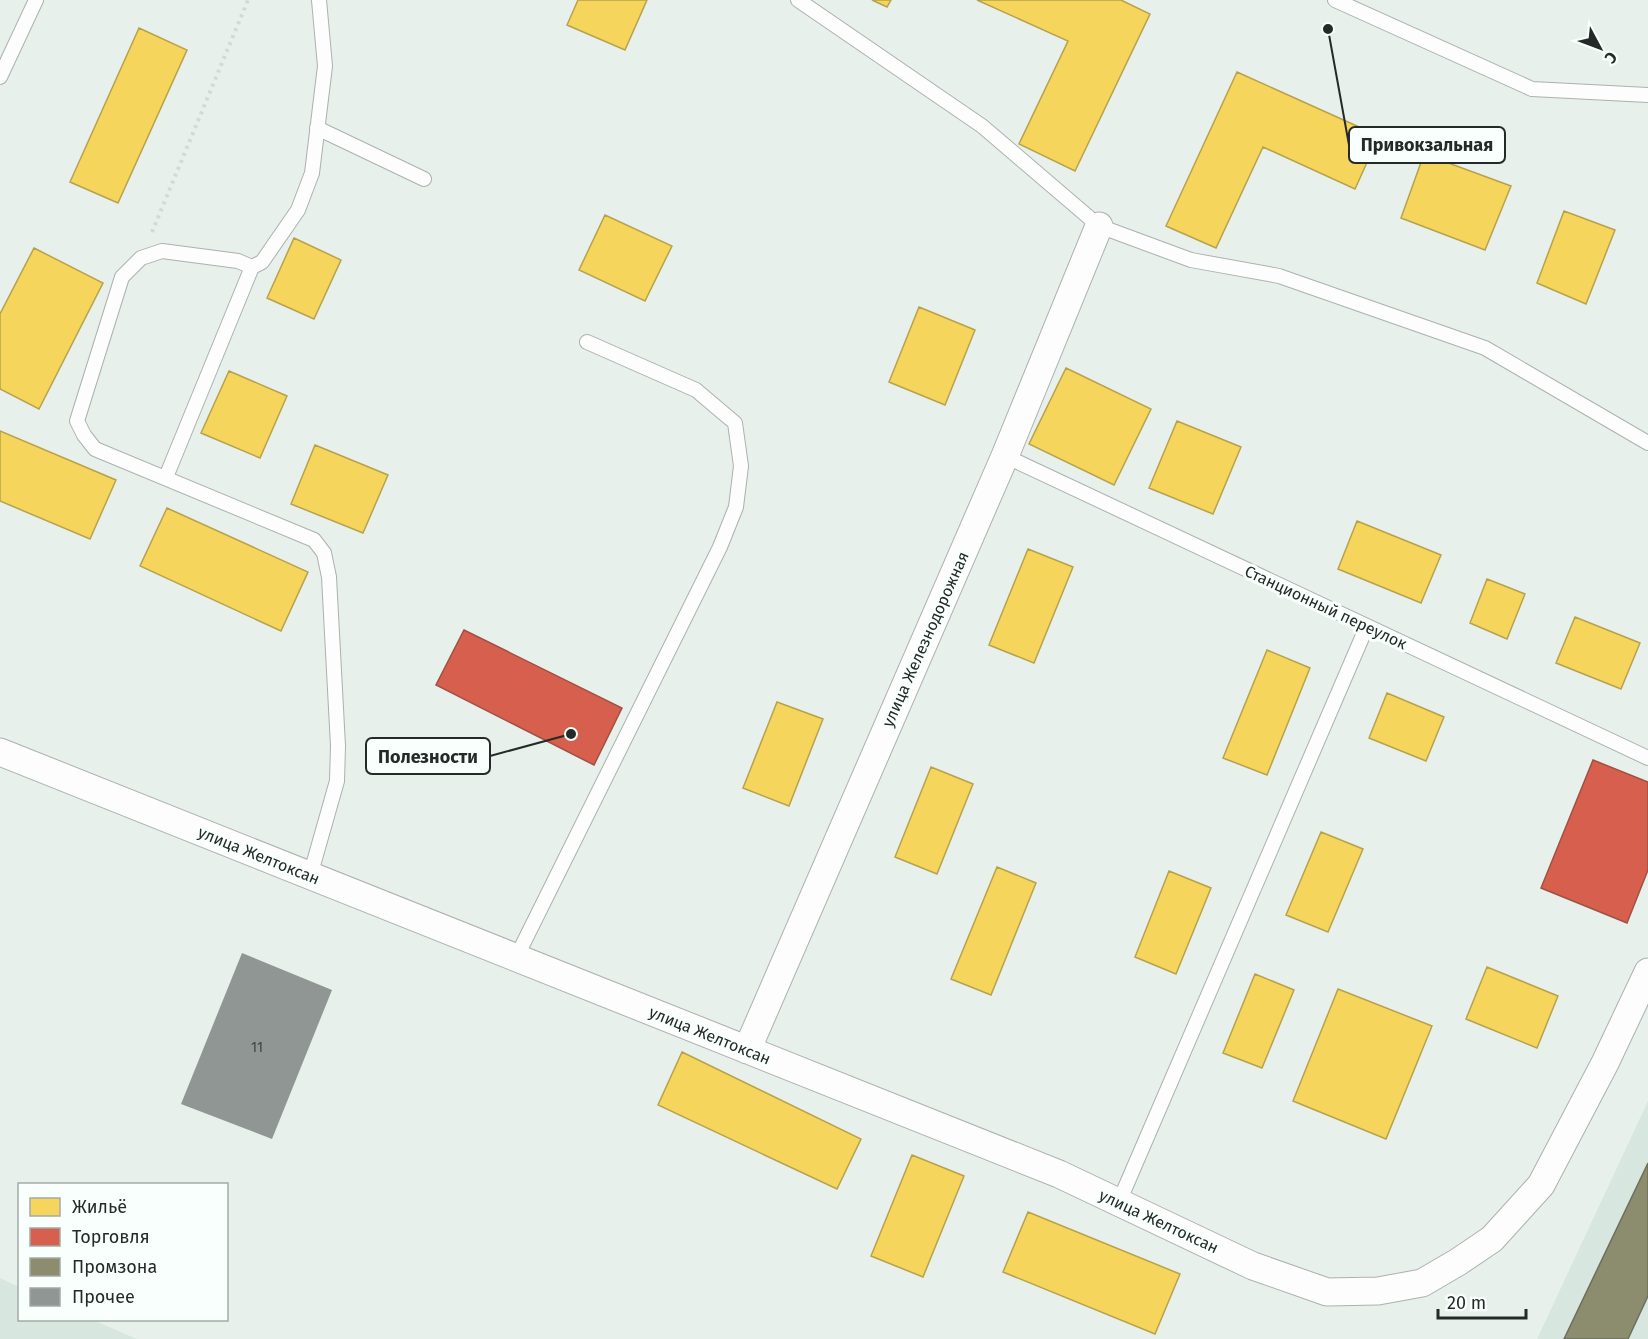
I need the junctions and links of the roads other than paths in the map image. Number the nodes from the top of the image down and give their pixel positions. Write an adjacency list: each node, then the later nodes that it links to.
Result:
1 (36, 0): 5 (lane)
2 (319, 0): 7 (lane)
3 (798, 0): 9 (lane)
4 (1335, 0): 6 (lane)
5 (0, 77)
6 (1648, 95)
7 (317, 128): 8 (lane); 10 (lane)
8 (424, 179)
9 (1099, 226): 12 (lane); 13 (street, улица Железнодорожная)
10 (252, 267): 14 (lane); 14 (lane)
11 (587, 342): 19 (lane)
12 (1648, 443)
13 (1005, 456): 15 (lane, Станционный переулок); 21 (street, улица Железнодорожная)
14 (166, 477): 18 (lane)
15 (1367, 626): 17 (lane, Станционный переулок); 22 (lane)
16 (0, 752): 18 (street, улица Желтоксан)
17 (1648, 758)
18 (310, 876): 19 (street, улица Желтоксан)
19 (516, 958): 21 (street, улица Желтоксан)
20 (1648, 972): 22 (street, улица Желтоксан)
21 (747, 1050): 22 (street, улица Желтоксан)
22 (1119, 1202)

